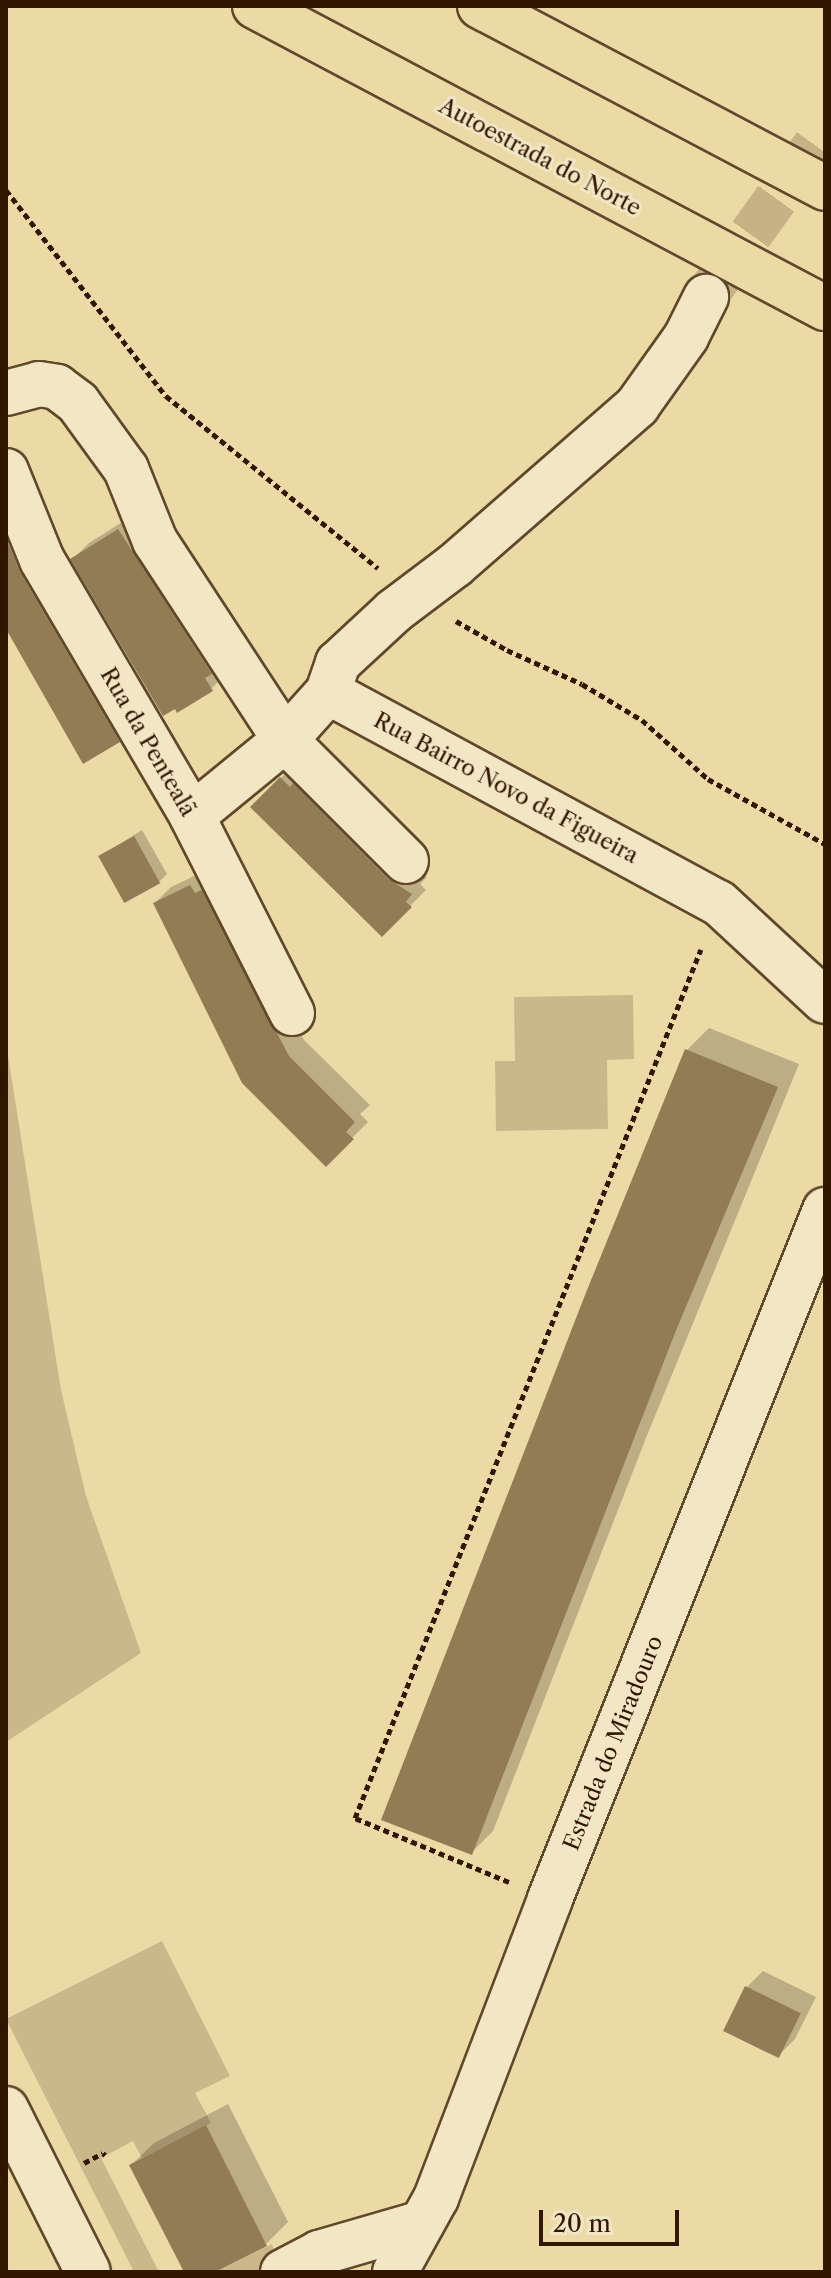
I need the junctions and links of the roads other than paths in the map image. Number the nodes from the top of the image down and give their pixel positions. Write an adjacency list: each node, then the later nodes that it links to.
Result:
1 (255, 6): 5 (highway, Autoestrada do Norte)
2 (480, 6): 3 (highway)
3 (825, 188)
4 (706, 297): 8 (street)
5 (825, 308)
6 (6, 393): 9 (street)
7 (6, 471): 10 (street, Rua da Pentealã)
8 (328, 692): 9 (street); 12 (street, Rua Bairro Novo da Figueira)
9 (285, 740): 10 (street); 11 (street)
10 (192, 816): 13 (street, Rua da Pentealã)
11 (406, 861)
12 (825, 1001)
13 (292, 1013)
14 (825, 1210): 16 (street, Estrada do Miradouro)
15 (6, 2109): 17 (street)
16 (422, 2223): 18 (street); 19 (street, Estrada do Miradouro)
17 (88, 2272)
18 (283, 2272)
19 (395, 2272)

